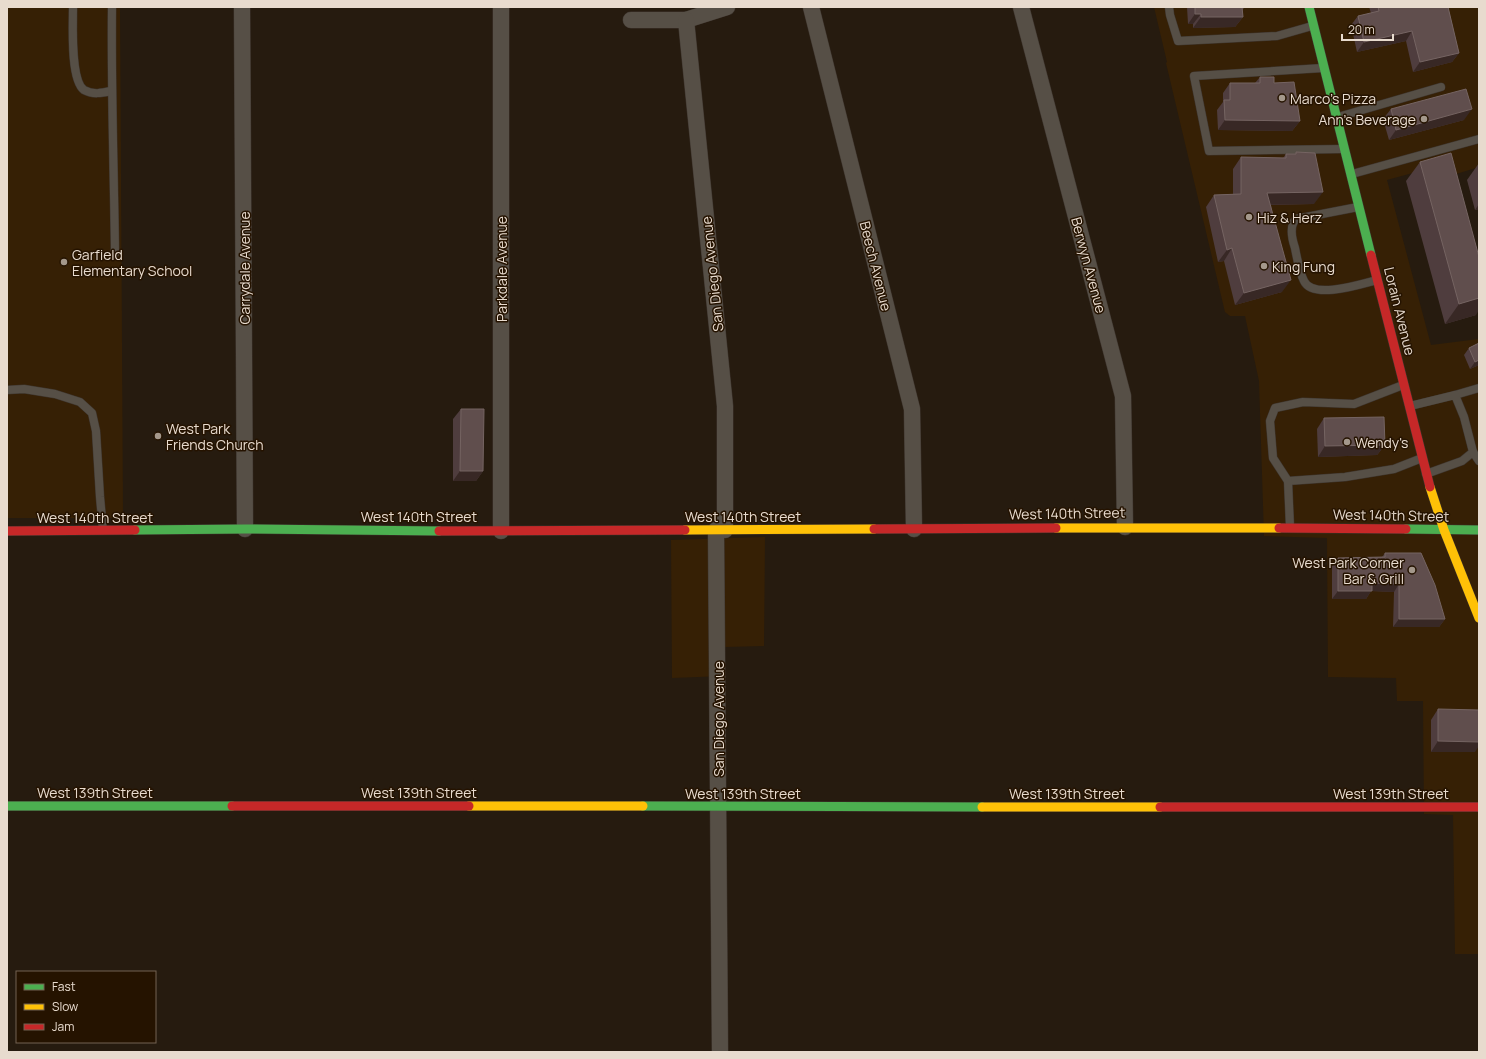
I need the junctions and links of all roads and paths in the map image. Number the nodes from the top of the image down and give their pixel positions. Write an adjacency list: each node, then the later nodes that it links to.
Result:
1 (73, 7): 15 (lane)
2 (112, 7): 15 (lane)
3 (242, 7): 35 (street, Carrydale Avenue)
4 (501, 7): 42 (street, Parkdale Avenue)
5 (727, 7): 11 (street)
6 (811, 7): 36 (street, Beech Avenue)
7 (1022, 7): 33 (street, Berwyn Avenue)
8 (1169, 7): 12 (lane)
9 (1309, 7): 12 (street, Lorain Avenue)
10 (631, 20): 11 (street)
11 (686, 20): 38 (street, San Diego Avenue)
12 (1314, 26): 13 (street, Lorain Avenue)
13 (1324, 68): 16 (street, Lorain Avenue); 18 (lane)
14 (1442, 87): 16 (lane)
15 (111, 91): 21 (lane)
16 (1337, 118): 18 (street, Lorain Avenue)
17 (1479, 138): 19 (lane)
18 (1345, 149): 19 (street, Lorain Avenue)
19 (1351, 174): 20 (street, Lorain Avenue)
20 (1359, 206): 22 (street, Lorain Avenue); 22 (lane)
21 (115, 253)
22 (1378, 280): 23 (street, Lorain Avenue)
23 (1404, 385): 27 (street, Lorain Avenue); 32 (lane)
24 (1479, 388): 26 (lane)
25 (7, 390): 37 (lane)
26 (1455, 395): 27 (lane); 28 (lane)
27 (1409, 406): 29 (street, Lorain Avenue)
28 (1473, 452): 30 (lane); 31 (lane)
29 (1422, 458): 31 (street, Lorain Avenue); 32 (lane)
30 (1479, 462)
31 (1426, 474): 39 (street, Lorain Avenue)
32 (1288, 481): 34 (lane)
33 (1126, 527): 34 (street, West 140th Street); 36 (street, West 140th Street)
34 (1290, 527): 39 (street, West 140th Street)
35 (245, 529): 37 (street, West 140th Street); 42 (street, West 140th Street)
36 (914, 529): 38 (street, West 140th Street)
37 (104, 530): 41 (street, West 140th Street)
38 (721, 530): 42 (street, West 140th Street); 45 (street, San Diego Avenue)
39 (1444, 530): 40 (street, West 140th Street); 43 (street, Lorain Avenue)
40 (1479, 530)
41 (7, 531)
42 (502, 531)
43 (1478, 613)
44 (7, 806): 45 (street, West 139th Street)
45 (718, 807): 46 (street, West 139th Street); 47 (street, San Diego Avenue)
46 (1479, 807)
47 (720, 1052)

